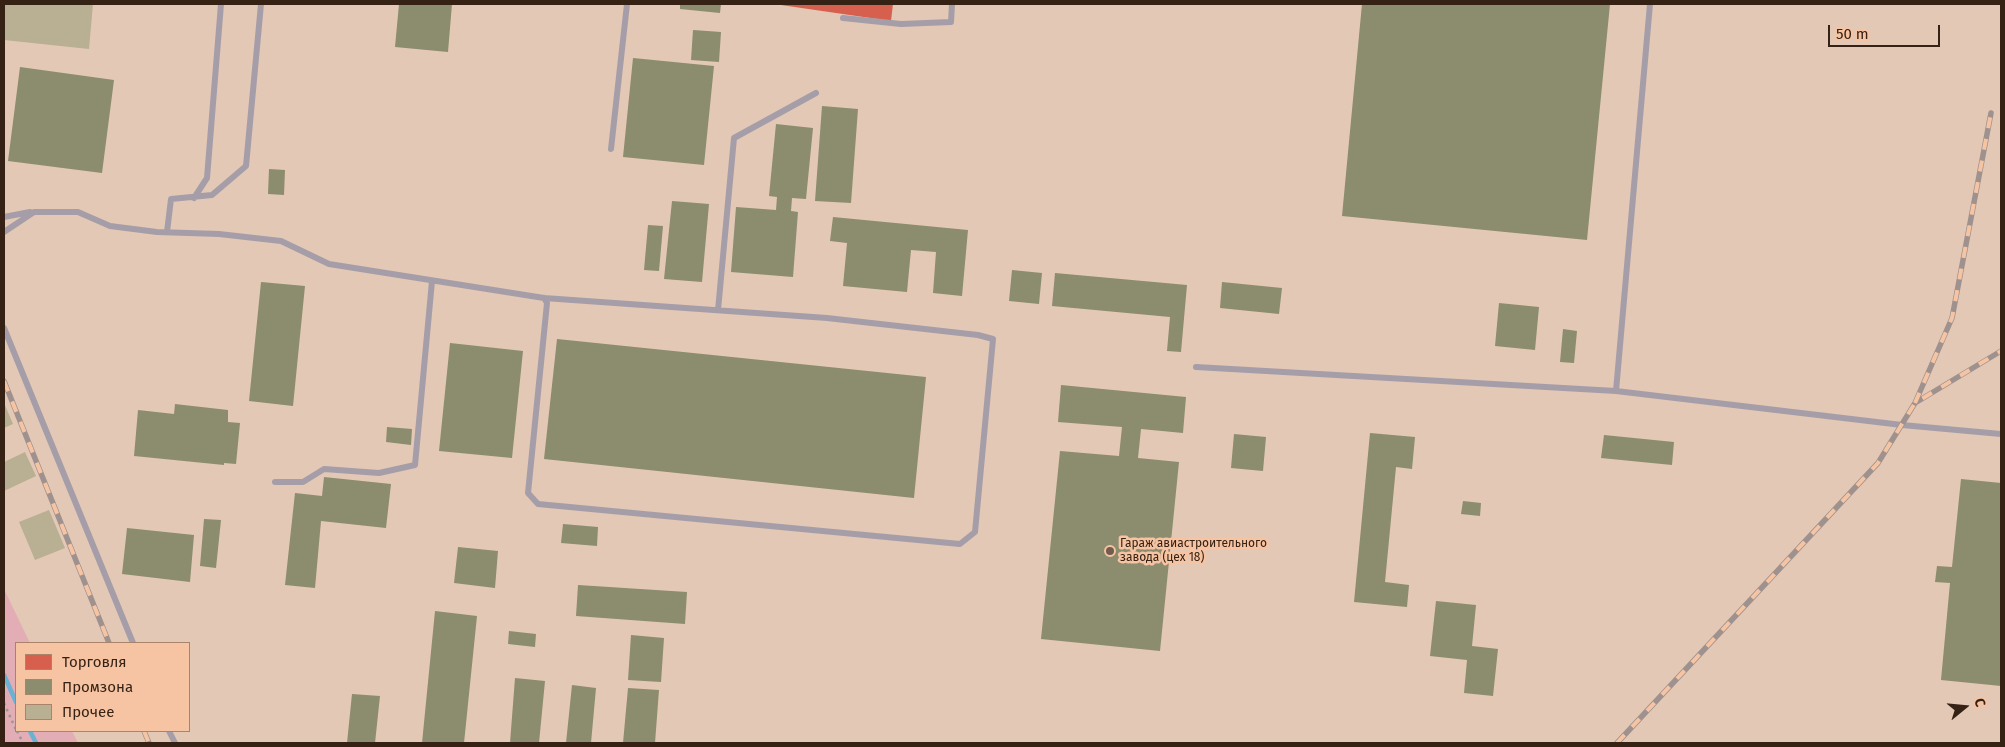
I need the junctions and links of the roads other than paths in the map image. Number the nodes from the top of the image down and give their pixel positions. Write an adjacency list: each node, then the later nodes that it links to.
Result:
1 (221, 4): 9 (lane)
2 (262, 4): 9 (lane)
3 (627, 4): 8 (lane)
4 (952, 4): 6 (lane)
5 (1650, 4): 19 (lane)
6 (843, 18)
7 (816, 93): 16 (lane)
8 (611, 150)
9 (194, 198): 13 (lane)
10 (34, 212): 11 (lane); 12 (lane); 13 (lane)
11 (4, 217)
12 (4, 232)
13 (167, 232): 14 (lane)
14 (432, 281): 15 (lane); 21 (lane)
15 (544, 298): 16 (lane); 16 (lane)
16 (718, 310)
17 (4, 328): 22 (lane)
18 (1196, 367): 19 (lane)
19 (1616, 391): 20 (lane)
20 (2001, 434)
21 (275, 482)
22 (133, 642)

